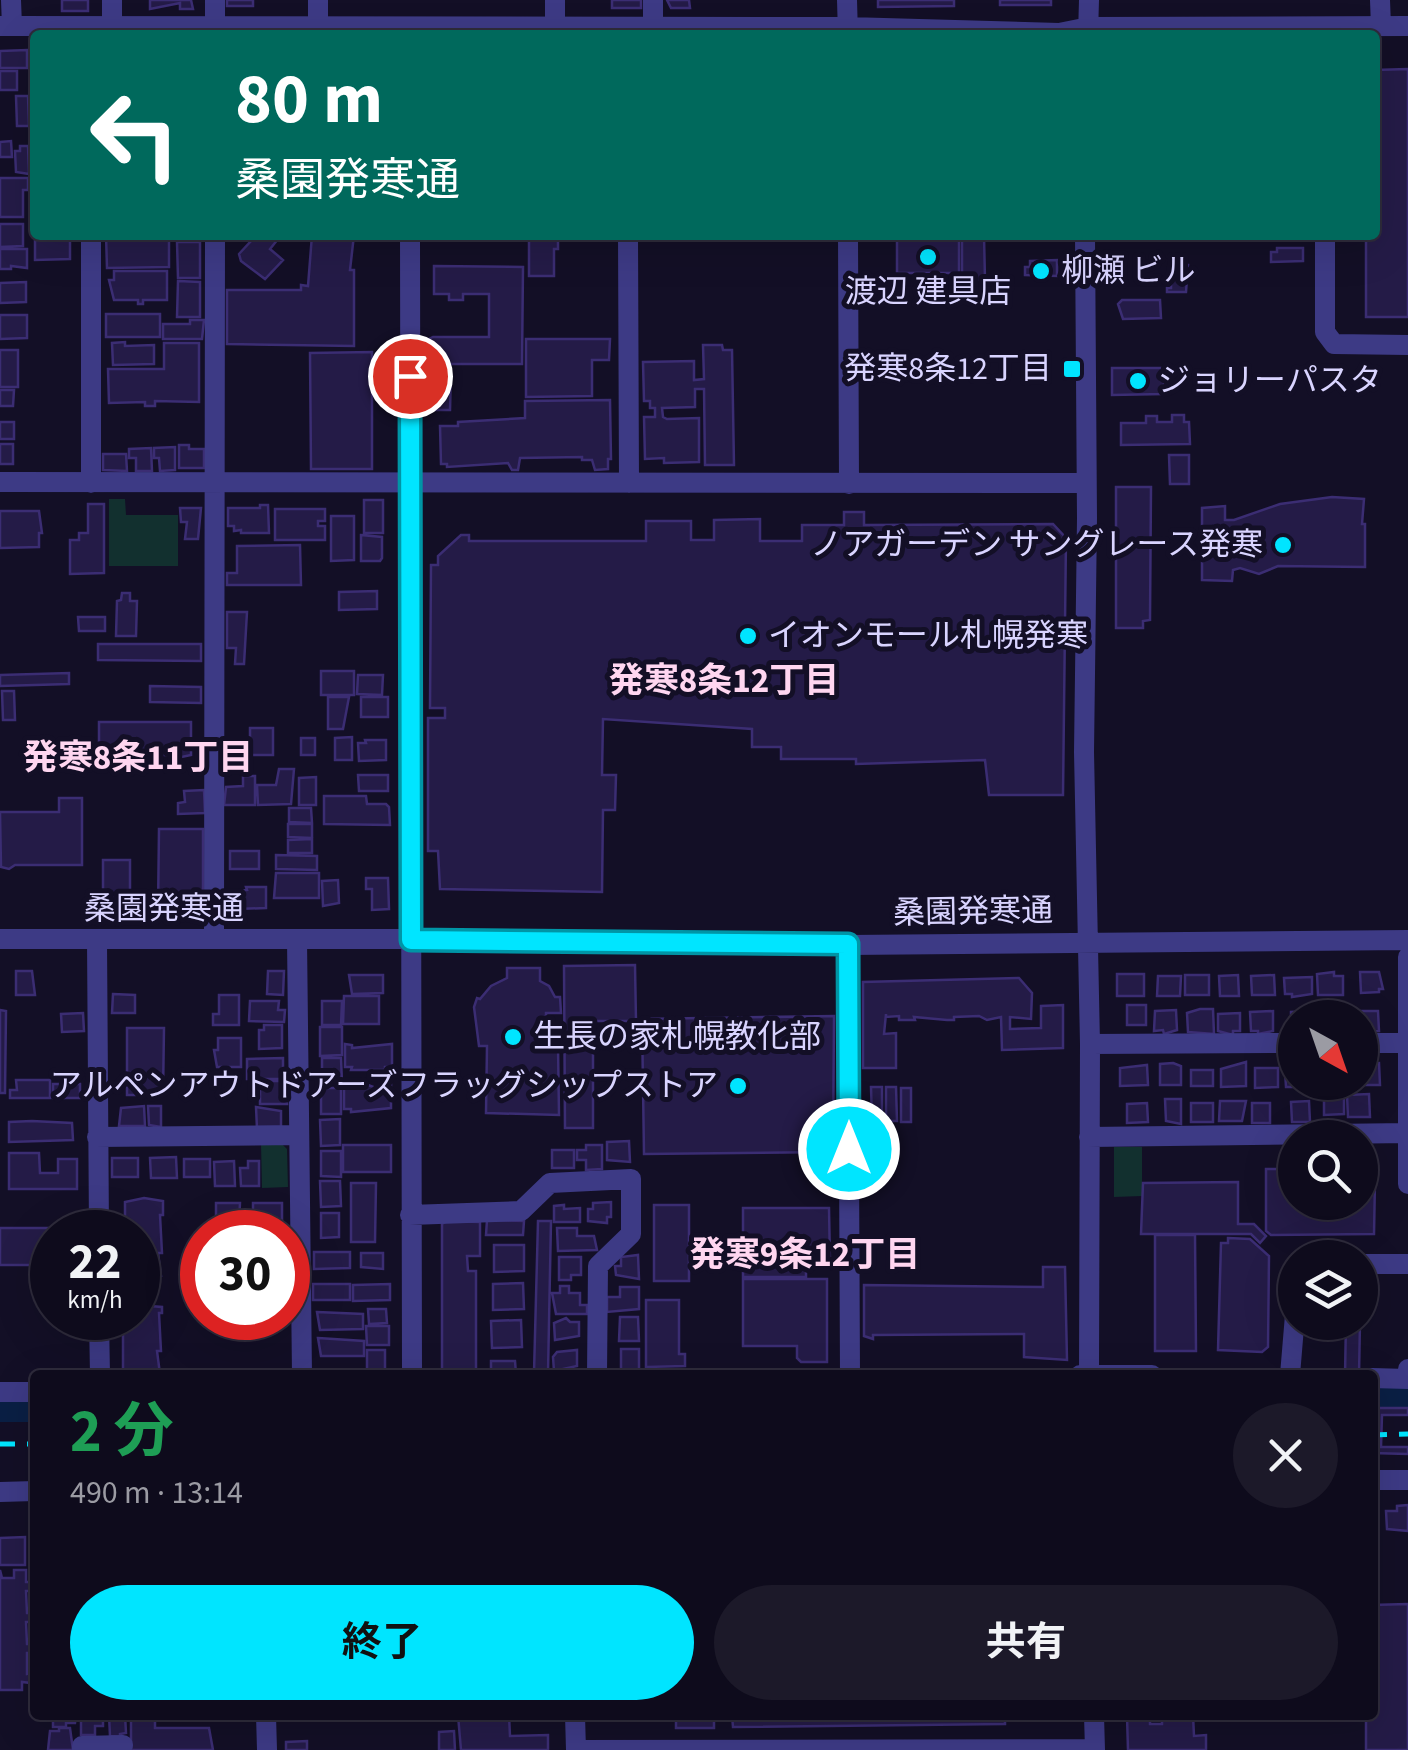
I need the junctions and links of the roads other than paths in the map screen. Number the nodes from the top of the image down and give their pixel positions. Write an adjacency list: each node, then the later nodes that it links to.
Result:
1 (11, 0): 10 (street)
2 (112, 0): 11 (street)
3 (215, 0): 19 (street)
4 (318, 0): 12 (street)
5 (555, 0): 13 (street)
6 (653, 0): 14 (street)
7 (848, 0): 26 (street)
8 (1089, 0): 27 (street)
9 (1380, 0): 15 (street)
10 (6, 26): 17 (street)
11 (112, 26): 17 (street); 18 (street)
12 (318, 26): 20 (street); 21 (street)
13 (555, 26): 22 (street); 23 (street)
14 (653, 26): 24 (street); 25 (street)
15 (1380, 26): 16 (street); 28 (street)
16 (1408, 26)
17 (89, 30)
18 (194, 30)
19 (215, 30)
20 (236, 30)
21 (392, 30)
22 (439, 30)
23 (613, 30)
24 (633, 30)
25 (809, 30)
26 (848, 30)
27 (1088, 30)
28 (1343, 30)
29 (91, 240): 38 (street)
30 (215, 240): 39 (street)
31 (410, 240): 40 (street)
32 (628, 240): 41 (street)
33 (848, 240): 43 (street)
34 (1085, 240): 42 (street)
35 (1325, 240): 36 (street)
36 (1408, 345)
37 (0, 482): 38 (street)
38 (92, 483): 39 (street)
39 (215, 483): 40 (street); 44 (street)
40 (410, 483): 41 (street); 48 (street)
41 (629, 483): 43 (street)
42 (1084, 483): 43 (street); 49 (street)
43 (849, 484)
44 (214, 939): 45 (street, 桑園発寒通); 47 (street, 桑園発寒通)
45 (297, 939): 48 (street, 桑園発寒通); 58 (street)
46 (0, 940): 47 (street, 桑園発寒通)
47 (97, 940): 59 (street)
48 (411, 940): 51 (street, 桑園発寒通); 63 (street)
49 (1089, 940): 50 (street, 桑園発寒通); 51 (street, 桑園発寒通); 55 (street)
50 (1408, 940)
51 (848, 944): 73 (street)
52 (1408, 957): 54 (street)
53 (1378, 1043): 54 (street)
54 (1408, 1043): 57 (street)
55 (1090, 1044): 56 (street); 60 (street)
56 (1278, 1044)
57 (1407, 1132): 60 (street); 61 (street)
58 (297, 1135): 59 (street); 70 (street)
59 (98, 1137): 62 (street)
60 (1089, 1137): 74 (street)
61 (1408, 1184)
62 (99, 1210)
63 (410, 1215): 71 (street); 72 (street)
64 (1378, 1264): 65 (street)
65 (1408, 1264)
66 (100, 1340): 69 (street)
67 (1293, 1340): 75 (street)
68 (1408, 1369): 76 (street)
69 (100, 1370)
70 (302, 1370)
71 (412, 1370)
72 (597, 1370)
73 (850, 1370)
74 (1090, 1370)
75 (1290, 1370)
76 (1378, 1378)
77 (0, 1392): 78 (street)
78 (30, 1392)
79 (1378, 1480): 80 (street)
80 (1408, 1480)
81 (30, 1491): 82 (street)
82 (0, 1492)
83 (266, 1720): 88 (street)
84 (575, 1720): 89 (street)
85 (1094, 1720): 90 (street)
86 (123, 1745): 87 (street)
87 (82, 1750)
88 (267, 1750)
89 (576, 1750): 90 (street)
90 (1095, 1750)

